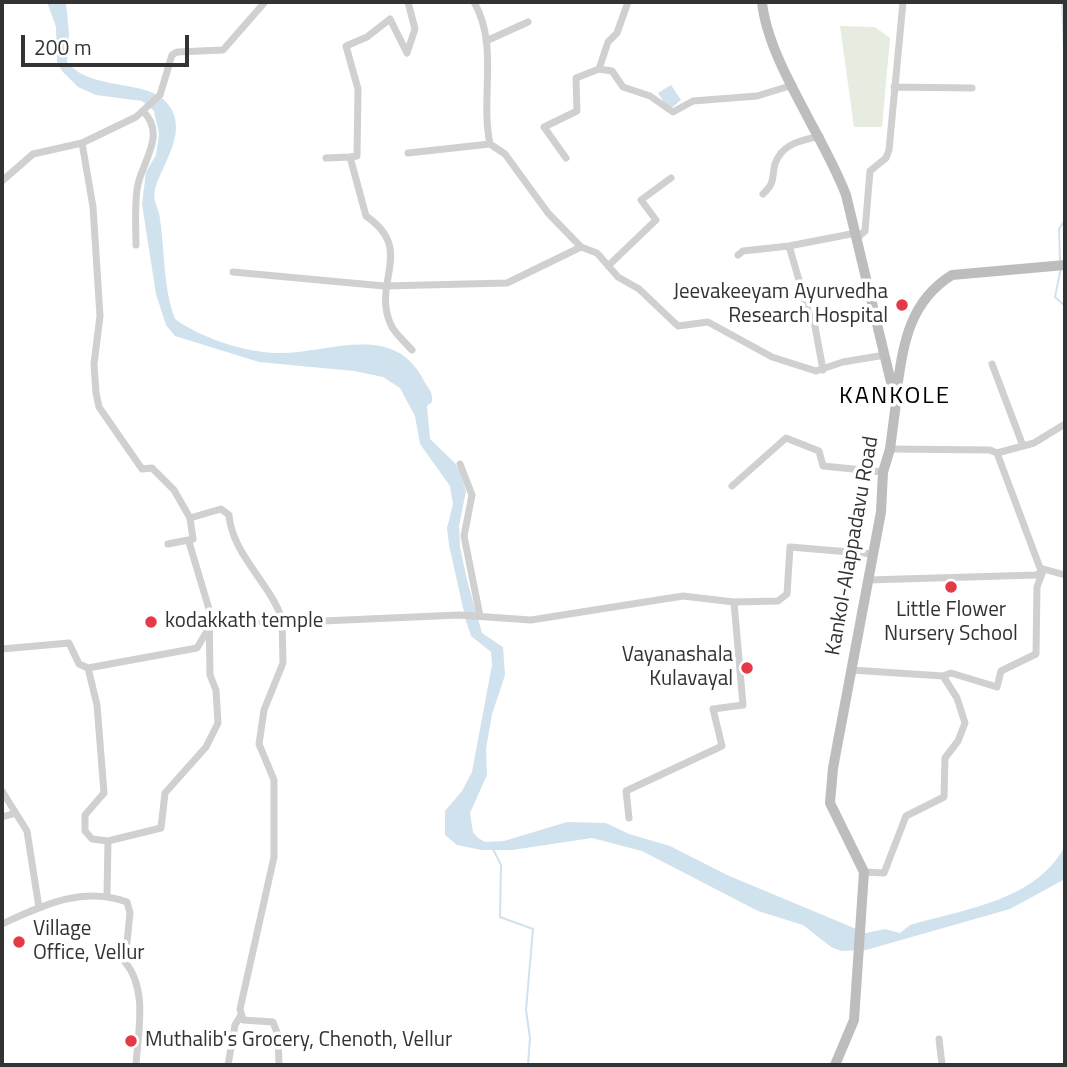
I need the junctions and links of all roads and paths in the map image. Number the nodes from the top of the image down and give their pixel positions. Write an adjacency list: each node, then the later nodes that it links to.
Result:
1 (265, 2): 13 (street)
2 (408, 2): 18 (street)
3 (474, 2): 8 (street)
4 (628, 2): 9 (street)
5 (762, 2): 10 (main road, Kankol-Alappadavu Road)
6 (903, 2): 11 (street)
7 (528, 22): 8 (street)
8 (486, 41): 16 (street)
9 (600, 69): 10 (street); 20 (street)
10 (793, 85): 14 (main road, Kankol-Alappadavu Road)
11 (894, 87): 12 (street); 24 (street)
12 (972, 88)
13 (145, 110): 15 (street); 25 (street)
14 (820, 136): 23 (street); 24 (main road, Kankol-Alappadavu Road)
15 (82, 143): 22 (street); 45 (street)
16 (490, 144): 17 (street); 27 (street)
17 (408, 153)
18 (350, 157): 19 (street); 32 (street)
19 (326, 158)
20 (566, 158)
21 (671, 178): 30 (street)
22 (2, 181)
23 (763, 194)
24 (856, 235): 26 (street); 34 (main road, Kankol-Alappadavu Road)
25 (136, 246)
26 (789, 246): 28 (street); 36 (street)
27 (581, 247): 30 (street); 32 (street)
28 (738, 255)
29 (1065, 265): 37 (main road)
30 (608, 266): 36 (street)
31 (233, 272): 32 (street)
32 (384, 286): 33 (street)
33 (412, 350)
34 (885, 355): 36 (street); 37 (main road, Kankol-Alappadavu Road)
35 (992, 364): 39 (street)
36 (824, 370)
37 (895, 403): 40 (main road, Kankol-Alappadavu Road)
38 (1065, 424): 39 (street)
39 (1023, 446): 41 (street)
40 (890, 449): 41 (street); 43 (main road, Kankol-Alappadavu Road)
41 (997, 453): 49 (street)
42 (460, 464): 53 (street)
43 (883, 472): 44 (street); 48 (main road, Kankol-Alappadavu Road)
44 (732, 486)
45 (190, 518): 46 (street); 54 (street)
46 (189, 542): 47 (street); 55 (street)
47 (168, 544)
48 (873, 554): 51 (main road, Kankol-Alappadavu Road); 52 (street)
49 (1043, 571): 50 (street); 51 (street); 59 (street)
50 (1065, 575)
51 (868, 580): 58 (main road, Kankol-Alappadavu Road)
52 (734, 603): 53 (street); 63 (street)
53 (480, 616): 54 (street)
54 (282, 619): 55 (street); 69 (street)
55 (210, 626): 57 (street); 64 (street)
56 (2, 649): 57 (street)
57 (88, 668): 64 (street)
58 (851, 670): 59 (street); 65 (main road, Kankol-Alappadavu Road)
59 (943, 676): 65 (street)
60 (2, 791): 61 (street)
61 (16, 813): 62 (street); 67 (street)
62 (2, 817)
63 (629, 818)
64 (108, 841): 66 (street)
65 (864, 873): 74 (main road, Kankol-Alappadavu Road)
66 (107, 895): 67 (street); 71 (street)
67 (39, 908): 68 (street)
68 (2, 924)
69 (242, 1015): 72 (street); 73 (street)
70 (939, 1039): 75 (street)
71 (136, 1065)
72 (228, 1065)
73 (278, 1065)
74 (835, 1065)
75 (942, 1065)

